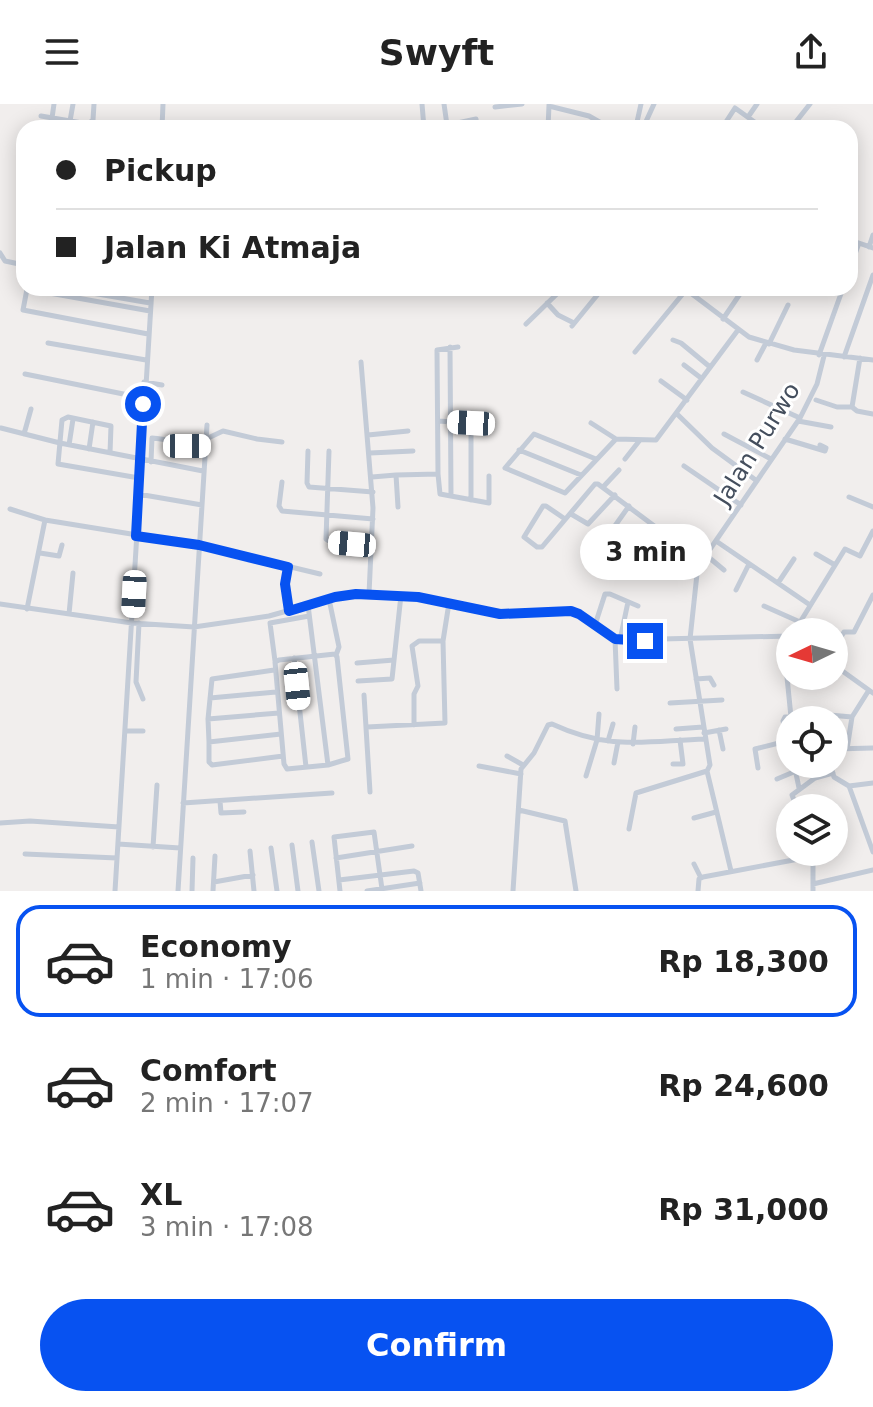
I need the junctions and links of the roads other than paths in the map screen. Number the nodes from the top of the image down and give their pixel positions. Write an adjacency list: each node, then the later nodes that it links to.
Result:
1 (54, 104): 9 (street)
2 (522, 104): 6 (street)
3 (757, 104): 8 (street)
4 (810, 104): 14 (street)
5 (549, 105): 11 (street)
6 (495, 107)
7 (41, 116): 9 (street)
8 (748, 117): 12 (street); 13 (street)
9 (52, 118): 10 (street)
10 (64, 120)
11 (596, 120)
12 (727, 120)
13 (752, 120)
14 (797, 120)
15 (873, 235): 17 (street)
16 (859, 243): 17 (street)
17 (871, 248)
18 (0, 253): 19 (street)
19 (16, 263)
20 (873, 275): 46 (street)
21 (26, 296): 38 (street)
22 (66, 296): 34 (street)
23 (109, 296): 31 (street)
24 (151, 296): 31 (street)
25 (554, 296): 32 (street)
26 (597, 296): 32 (street)
27 (679, 296): 44 (street)
28 (694, 296): 35 (street)
29 (739, 296): 35 (street)
30 (840, 296): 45 (street, Jalan Purwo)
31 (150, 303): 34 (street)
32 (547, 303): 36 (street)
33 (788, 305): 41 (street)
34 (150, 311): 38 (street)
35 (723, 319): 37 (street)
36 (526, 324)
37 (738, 330): 41 (street); 53 (street)
38 (148, 334): 49 (street)
39 (673, 340): 53 (street)
40 (48, 343): 49 (street)
41 (768, 344): 45 (street); 50 (street)
42 (450, 347): 43 (street); 70 (street); 72 (street)
43 (458, 347)
44 (635, 352)
45 (822, 355): 46 (street); 69 (street, Jalan Purwo)
46 (844, 357): 47 (street)
47 (860, 358): 48 (street); 64 (street)
48 (872, 358)
49 (146, 360): 57 (street)
50 (757, 360)
51 (361, 362): 82 (street)
52 (684, 365): 55 (street)
53 (710, 367): 55 (street)
54 (25, 374): 62 (street)
55 (701, 378): 60 (street)
56 (661, 381): 60 (street)
57 (146, 382): 58 (street); 62 (street)
58 (160, 384)
59 (743, 392): 69 (street)
60 (687, 400): 66 (street)
61 (816, 400): 64 (street)
62 (144, 402): 63 (street); 101 (street)
63 (157, 407)
64 (852, 407): 67 (street)
65 (31, 409): 80 (street)
66 (677, 414): 84 (street); 111 (street)
67 (873, 414)
68 (73, 419): 71 (street); 88 (street); 89 (street)
69 (799, 419): 77 (street); 85 (street, Jalan Purwo)
70 (438, 421): 72 (street); 105 (street)
71 (93, 422): 91 (street); 96 (street)
72 (450, 422): 73 (street); 118 (street)
73 (471, 423): 75 (street); 120 (street)
74 (591, 423): 83 (street)
75 (484, 424)
76 (207, 425): 86 (street)
77 (831, 427)
78 (1, 428): 80 (street)
79 (408, 431): 82 (street)
80 (24, 434): 88 (street)
81 (724, 434): 100 (street)
82 (368, 435): 97 (street)
83 (616, 439): 84 (street); 98 (street)
84 (640, 439): 99 (street)
85 (785, 439): 90 (street); 100 (street, Jalan Purwo)
86 (205, 442): 87 (street); 101 (street); 104 (street)
87 (282, 442)
88 (60, 443): 89 (street); 110 (street)
89 (69, 445): 91 (street)
90 (820, 445)
91 (89, 449): 96 (street)
92 (519, 450): 98 (street); 107 (street); 107 (street)
93 (308, 451): 114 (street)
94 (329, 451): 114 (street)
95 (413, 451): 97 (street)
96 (110, 453): 101 (street)
97 (370, 453): 109 (street)
98 (596, 459): 107 (street)
99 (625, 459)
100 (771, 459): 111 (street, Jalan Purwo)
101 (145, 461): 104 (street); 110 (street)
102 (684, 466): 122 (street)
103 (619, 470): 113 (street)
104 (204, 471): 121 (street)
105 (438, 474): 106 (street); 118 (street)
106 (396, 475): 109 (street); 124 (street)
107 (581, 475)
108 (489, 476): 120 (street)
109 (372, 477): 115 (street)
110 (139, 478): 116 (street)
111 (757, 481): 122 (street, Jalan Purwo)
112 (282, 482): 127 (street)
113 (604, 486): 117 (street); 128 (street)
114 (329, 488): 115 (street); 127 (street)
115 (373, 492): 129 (street)
116 (142, 494): 121 (street); 135 (street)
117 (615, 495): 123 (street); 128 (street)
118 (451, 496): 120 (street)
119 (849, 497): 125 (street)
120 (471, 500)
121 (202, 505): 138 (street)
122 (741, 505): 136 (street, Jalan Purwo)
123 (629, 506): 133 (street); 140 (street)
124 (398, 507)
125 (873, 507)
126 (10, 509): 131 (street)
127 (327, 514): 129 (street); 139 (street)
128 (571, 514): 130 (street)
129 (373, 519): 139 (street)
130 (565, 519): 130 (street)
131 (45, 520): 135 (street); 141 (street)
132 (638, 527): 140 (street)
133 (661, 531): 140 (street); 143 (street)
134 (873, 531): 144 (street)
135 (139, 536): 138 (street); 172 (street)
136 (716, 541): 143 (street, Jalan Purwo); 147 (street)
137 (62, 545): 141 (street)
138 (199, 545): 149 (street); 174 (street)
139 (371, 545): 155 (street)
140 (623, 548)
141 (40, 553): 166 (street)
142 (816, 554): 148 (street)
143 (705, 556): 150 (street); 177 (street, Jalan Purwo)
144 (860, 556): 146 (street); 148 (street)
145 (794, 559): 153 (street)
146 (871, 561)
147 (749, 564): 153 (street); 154 (street)
148 (835, 565): 163 (street)
149 (288, 567): 152 (street); 167 (street)
150 (724, 570)
151 (73, 573): 168 (street)
152 (320, 574)
153 (778, 583): 163 (street)
154 (736, 590)
155 (369, 594): 156 (street); 158 (street)
156 (401, 595): 160 (street); 183 (street)
157 (873, 595): 175 (street)
158 (329, 599): 162 (street); 180 (street)
159 (628, 602): 164 (street); 173 (street); 178 (street)
160 (449, 603): 173 (street); 179 (street)
161 (0, 604): 166 (street)
162 (308, 605): 167 (street); 169 (street)
163 (810, 605): 171 (street)
164 (638, 606)
165 (764, 606): 170 (street)
166 (27, 609): 168 (street)
167 (289, 611): 174 (street)
168 (69, 614): 172 (street)
169 (309, 616): 181 (street); 185 (street)
170 (791, 618)
171 (802, 618)
172 (136, 623): 174 (street); 195 (street); 209 (street)
173 (595, 625): 178 (street)
174 (194, 627): 247 (street)
175 (848, 632)
176 (776, 636): 177 (street)
177 (690, 639): 178 (street); 187 (street, Jalan Purwo)
178 (617, 640): 190 (street)
179 (443, 641): 205 (street); 205 (street)
180 (336, 655): 181 (street); 228 (street)
181 (315, 656): 182 (street); 228 (street)
182 (294, 658): 185 (street); 231 (street)
183 (394, 660): 184 (street); 188 (street)
184 (357, 663)
185 (274, 666): 192 (street); 194 (street)
186 (848, 675): 191 (street)
187 (696, 679): 189 (street); 197 (street, Jalan Purwo)
188 (358, 681)
189 (714, 685)
190 (617, 689)
191 (871, 691): 202 (street)
192 (276, 692): 194 (street); 199 (street)
193 (364, 695): 206 (street)
194 (209, 698): 203 (street)
195 (143, 699)
196 (722, 700): 197 (street)
197 (699, 702): 198 (street); 211 (street, Jalan Purwo)
198 (670, 703)
199 (279, 713): 203 (street); 212 (street)
200 (599, 714): 213 (street)
201 (848, 717): 202 (street)
202 (852, 717): 218 (street)
203 (208, 719): 216 (street)
204 (613, 724): 215 (street)
205 (414, 725): 206 (street)
206 (367, 727): 243 (street)
207 (635, 727): 219 (street)
208 (676, 729): 211 (street)
209 (129, 731): 210 (street); 253 (street)
210 (143, 731)
211 (704, 733): 214 (street); 222 (street); 233 (street, Jalan Purwo)
212 (281, 734): 216 (street); 224 (street)
213 (597, 740): 215 (street); 229 (street); 235 (street)
214 (680, 740): 219 (street); 227 (street)
215 (608, 741): 217 (street)
216 (209, 742): 224 (street)
217 (618, 742): 219 (street); 226 (street)
218 (848, 743)
219 (633, 744)
220 (776, 744): 232 (street)
221 (873, 748): 223 (street)
222 (723, 749)
223 (848, 749)
224 (283, 756): 231 (street)
225 (507, 756): 229 (street)
226 (614, 763)
227 (673, 764)
228 (328, 765): 231 (street)
229 (523, 765): 234 (street)
230 (479, 766): 234 (street)
231 (306, 767)
232 (758, 768)
233 (707, 771): 250 (street, Jalan Purwo); 254 (street)
234 (521, 774): 248 (street)
235 (586, 776)
236 (797, 778): 242 (street)
237 (815, 778): 242 (street)
238 (836, 778): 241 (street)
239 (873, 783): 241 (street)
240 (157, 785): 259 (street)
241 (849, 786): 264 (street)
242 (799, 789): 245 (street)
243 (370, 792)
244 (332, 793): 246 (street)
245 (793, 794)
246 (220, 800): 247 (street); 249 (street)
247 (183, 803): 260 (street)
248 (519, 810): 295 (street); 296 (street)
249 (244, 812)
250 (716, 812): 251 (street); 274 (street, Jalan Purwo)
251 (694, 818)
252 (0, 823): 253 (street)
253 (119, 827): 256 (street)
254 (629, 829)
255 (312, 842): 291 (street)
256 (122, 844): 259 (street); 267 (street)
257 (292, 845): 290 (street)
258 (412, 846): 263 (street)
259 (153, 847): 260 (street)
260 (180, 848): 285 (street)
261 (271, 848): 289 (street)
262 (250, 851): 275 (street)
263 (377, 851): 269 (street); 269 (street); 276 (street)
264 (873, 852)
265 (25, 854): 267 (street)
266 (215, 856): 279 (street)
267 (117, 858): 284 (street)
268 (193, 858): 286 (street)
269 (336, 858): 278 (street)
270 (776, 862): 274 (street)
271 (694, 864): 277 (street)
272 (812, 866): 281 (street)
273 (873, 870): 281 (street)
274 (731, 871): 277 (street)
275 (253, 875): 279 (street); 288 (street)
276 (381, 875): 278 (street); 280 (street); 282 (street)
277 (701, 878): 297 (street)
278 (339, 880): 283 (street)
279 (214, 882): 287 (street)
280 (420, 883): 282 (street); 294 (street)
281 (813, 887)
282 (382, 889): 293 (street)
283 (340, 890): 292 (street)
284 (115, 891)
285 (178, 891)
286 (192, 891)
287 (213, 891)
288 (254, 891)
289 (277, 891)
290 (298, 891)
291 (319, 891)
292 (333, 891)
293 (367, 891)
294 (421, 891)
295 (513, 891)
296 (576, 891)
297 (698, 891)

